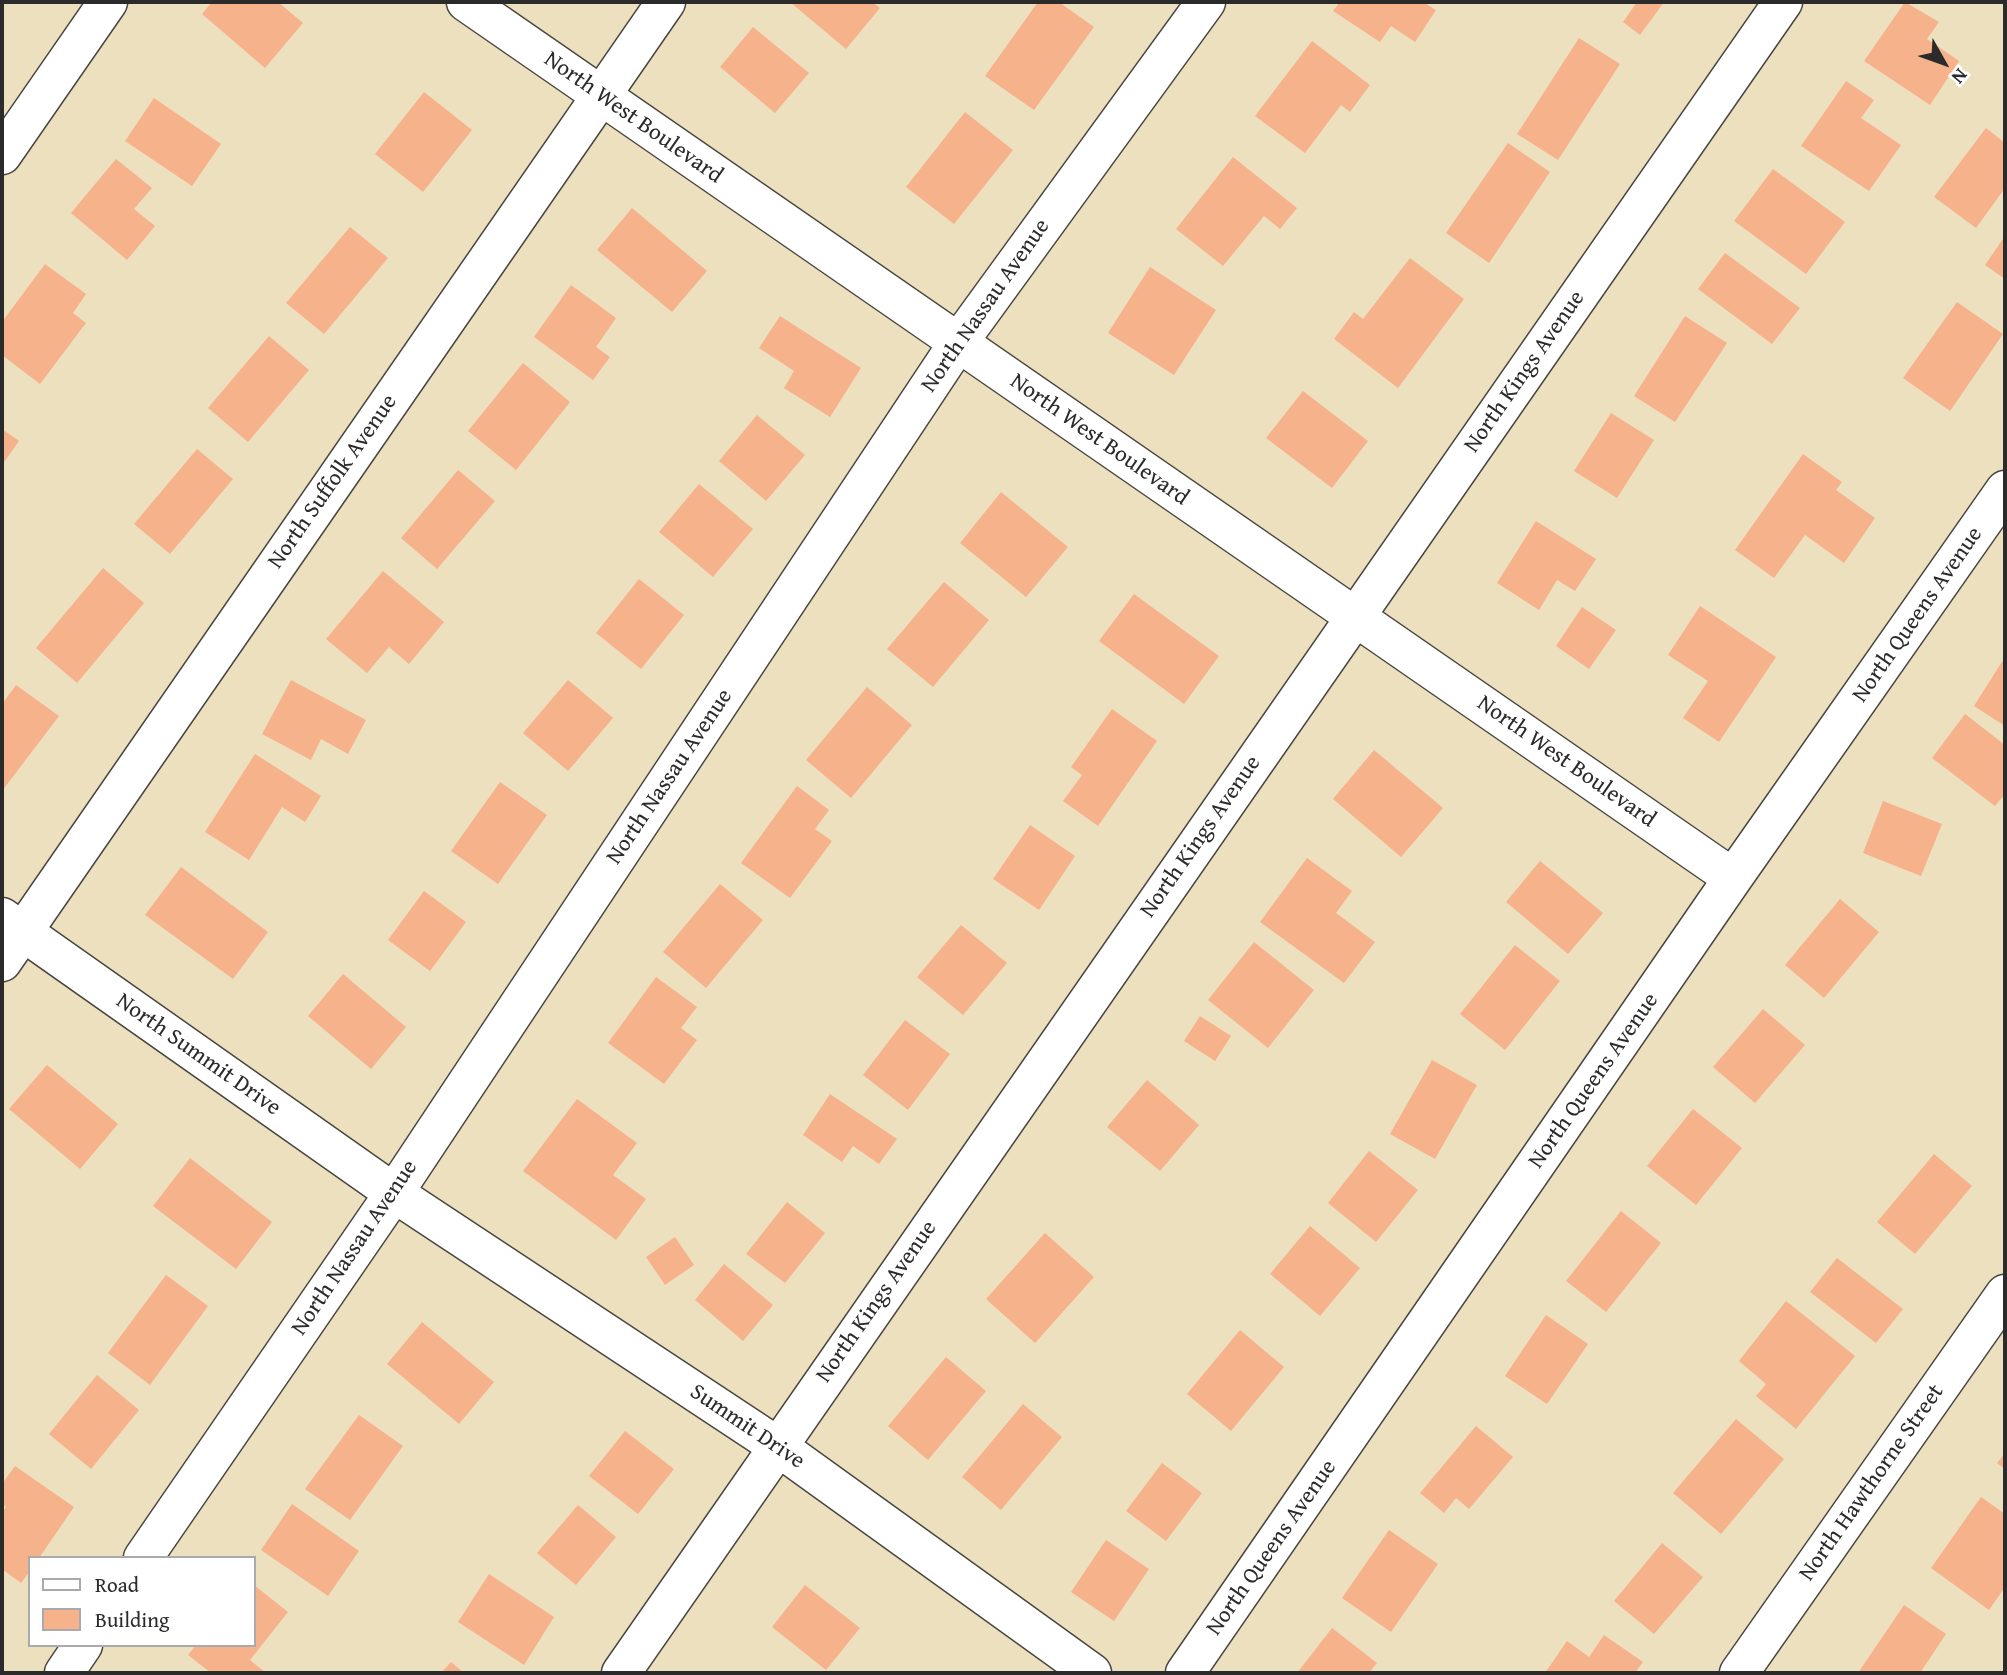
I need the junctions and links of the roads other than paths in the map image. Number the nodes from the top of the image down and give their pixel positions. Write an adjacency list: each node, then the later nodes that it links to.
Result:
1 (108, 2): 7 (street)
2 (466, 2): 6 (street, North West Boulevard)
3 (666, 2): 6 (street, North Suffolk Avenue)
4 (1206, 2): 8 (street, North Nassau Avenue)
5 (1783, 2): 10 (street, North Kings Avenue)
6 (600, 94): 8 (street, North West Boulevard); 12 (street, North Suffolk Avenue)
7 (2, 155)
8 (958, 343): 10 (street, North West Boulevard); 13 (street, North Nassau Avenue)
9 (2005, 490): 11 (street, North Queens Avenue)
10 (1355, 617): 11 (street, North West Boulevard); 15 (street, North Kings Avenue)
11 (1733, 878): 21 (street, North Queens Avenue)
12 (9, 937): 13 (street, North Summit Drive)
13 (394, 1193): 15 (street, Summit Drive); 16 (street, North Nassau Avenue)
14 (2005, 1294): 22 (street, North Hawthorne Street)
15 (777, 1446): 19 (street, North Kings Avenue); 20 (street, Summit Drive)
16 (144, 1556)
17 (82, 1647): 18 (street)
18 (64, 1673)
19 (621, 1673)
20 (1092, 1673)
21 (1185, 1673)
22 (1740, 1673)

